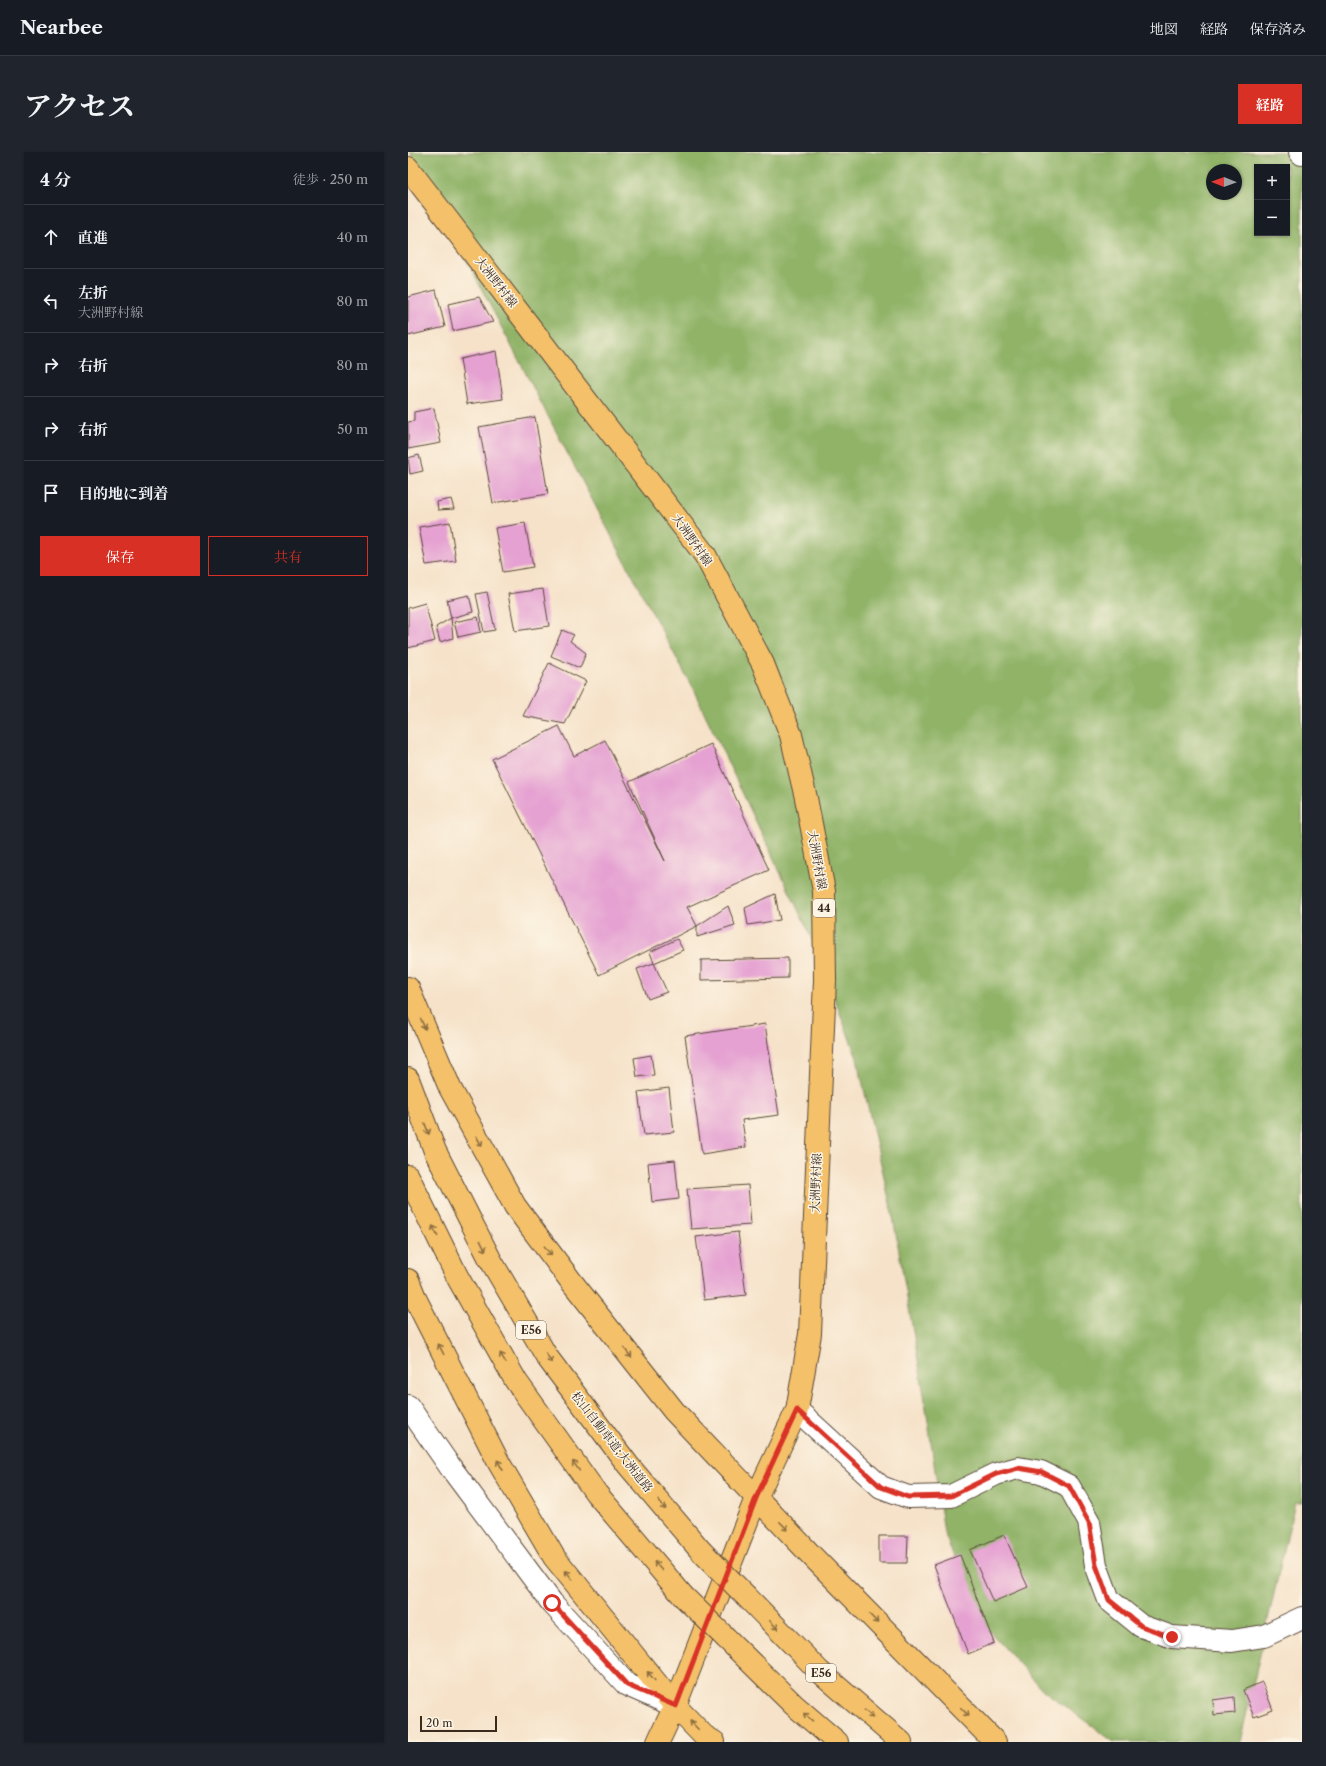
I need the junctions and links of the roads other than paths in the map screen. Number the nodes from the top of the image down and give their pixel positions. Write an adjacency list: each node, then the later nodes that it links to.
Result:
1 (408, 168): 7 (main road, 大洲野村線 / 44)
2 (408, 988): 8 (main road, one-way to 8)
3 (408, 1079): 14 (main road, 松山自動車道;大洲道路 / E56, one-way to 14, bridge)
4 (408, 1176): 13 (main road, one-way to 4, bridge)
5 (408, 1280): 10 (main road, one-way to 5)
6 (408, 1406): 10 (street)
7 (797, 1410): 8 (main road, 大洲野村線 / 44); 9 (street)
8 (756, 1498): 10 (main road, 大洲野村線 / 44); 15 (main road, one-way to 15)
9 (1302, 1618)
10 (676, 1706): 11 (main road, 大洲野村線 / 44); 12 (main road, one-way to 10)
11 (658, 1742)
12 (714, 1742)
13 (838, 1742)
14 (901, 1742)
15 (995, 1742)

